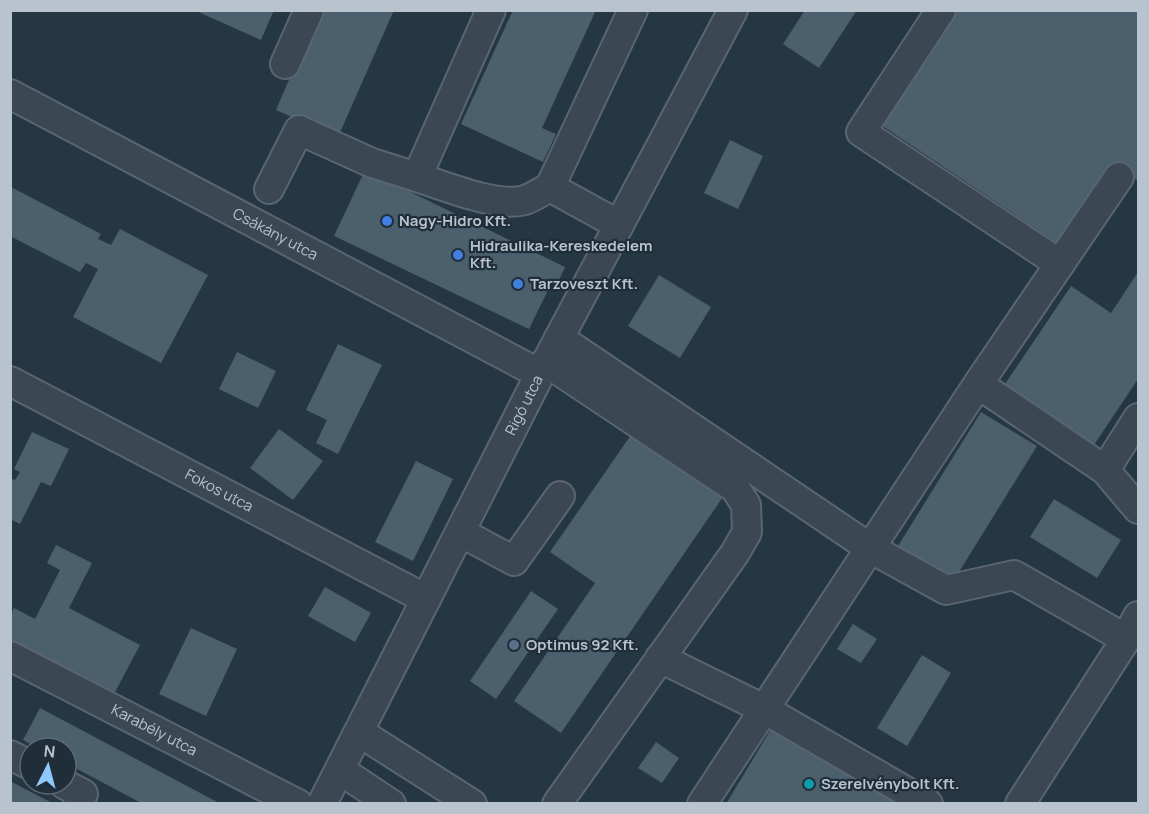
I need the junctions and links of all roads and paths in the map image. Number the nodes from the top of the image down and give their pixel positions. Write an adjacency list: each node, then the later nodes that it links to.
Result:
1 (309, 10): 6 (street)
2 (491, 10): 8 (street)
3 (633, 10): 10 (street)
4 (733, 10): 12 (street, Rigó utca)
5 (941, 10): 13 (street)
6 (285, 64)
7 (10, 94): 14 (street, Csákány utca)
8 (417, 177): 10 (street); 11 (street)
9 (1119, 177): 13 (street)
10 (550, 187): 12 (street)
11 (269, 189)
12 (619, 225): 14 (street, Rigó utca)
13 (1060, 264): 16 (street)
14 (548, 358): 21 (street, Rigó utca); 22 (street); 26 (street)
15 (10, 381): 23 (street, Fokos utca)
16 (978, 384): 18 (street); 22 (street)
17 (1138, 417): 18 (street)
18 (1105, 470): 20 (street)
19 (560, 496): 21 (street)
20 (1138, 509)
21 (460, 532): 23 (street, Rigó utca)
22 (870, 548): 24 (street); 27 (street)
23 (426, 599): 28 (street, Rigó utca)
24 (1132, 628): 39 (street)
25 (10, 656): 32 (street, Karabély utca)
26 (660, 658): 27 (street); 36 (street)
27 (764, 709): 37 (street); 38 (street)
28 (359, 732): 29 (street, Rigó utca); 35 (street)
29 (340, 770): 33 (street, Rigó utca); 34 (street)
30 (78, 791): 31 (street)
31 (78, 804)
32 (298, 804)
33 (322, 804)
34 (391, 804)
35 (472, 804)
36 (557, 804)
37 (702, 804)
38 (928, 804)
39 (1020, 804)

